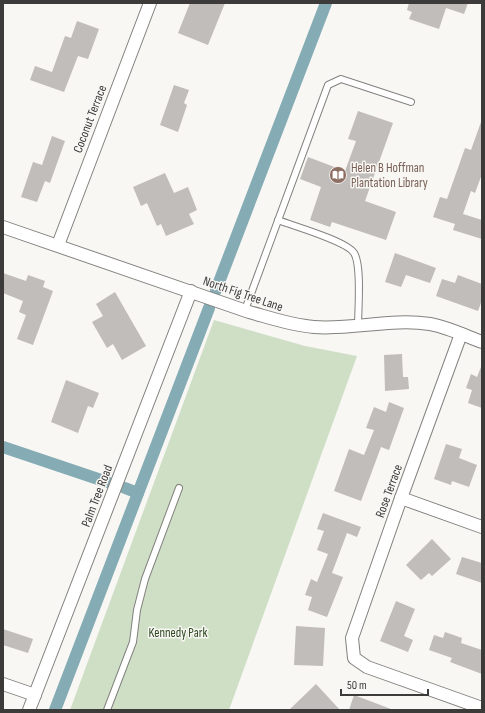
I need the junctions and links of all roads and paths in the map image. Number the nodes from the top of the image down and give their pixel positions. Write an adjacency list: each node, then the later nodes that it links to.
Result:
1 (150, 3): 5 (street, Coconut Terrace)
2 (410, 102): 3 (lane)
3 (278, 220): 7 (lane); 8 (lane)
4 (3, 226): 5 (street, North Fig Tree Lane)
5 (58, 245): 6 (street, North Fig Tree Lane)
6 (191, 291): 7 (street, North Fig Tree Lane); 15 (street, Palm Tree Road)
7 (245, 310): 8 (street, North Fig Tree Lane)
8 (358, 326): 9 (street, North Fig Tree Lane)
9 (461, 334): 10 (street, North Fig Tree Lane); 12 (street, Rose Terrace)
10 (482, 342)
11 (178, 488): 18 (lane)
12 (401, 498): 13 (street); 16 (street, Rose Terrace)
13 (482, 527)
14 (3, 684): 15 (street)
15 (35, 695): 17 (street, Palm Tree Road)
16 (482, 708)
17 (29, 710)
18 (107, 710)

